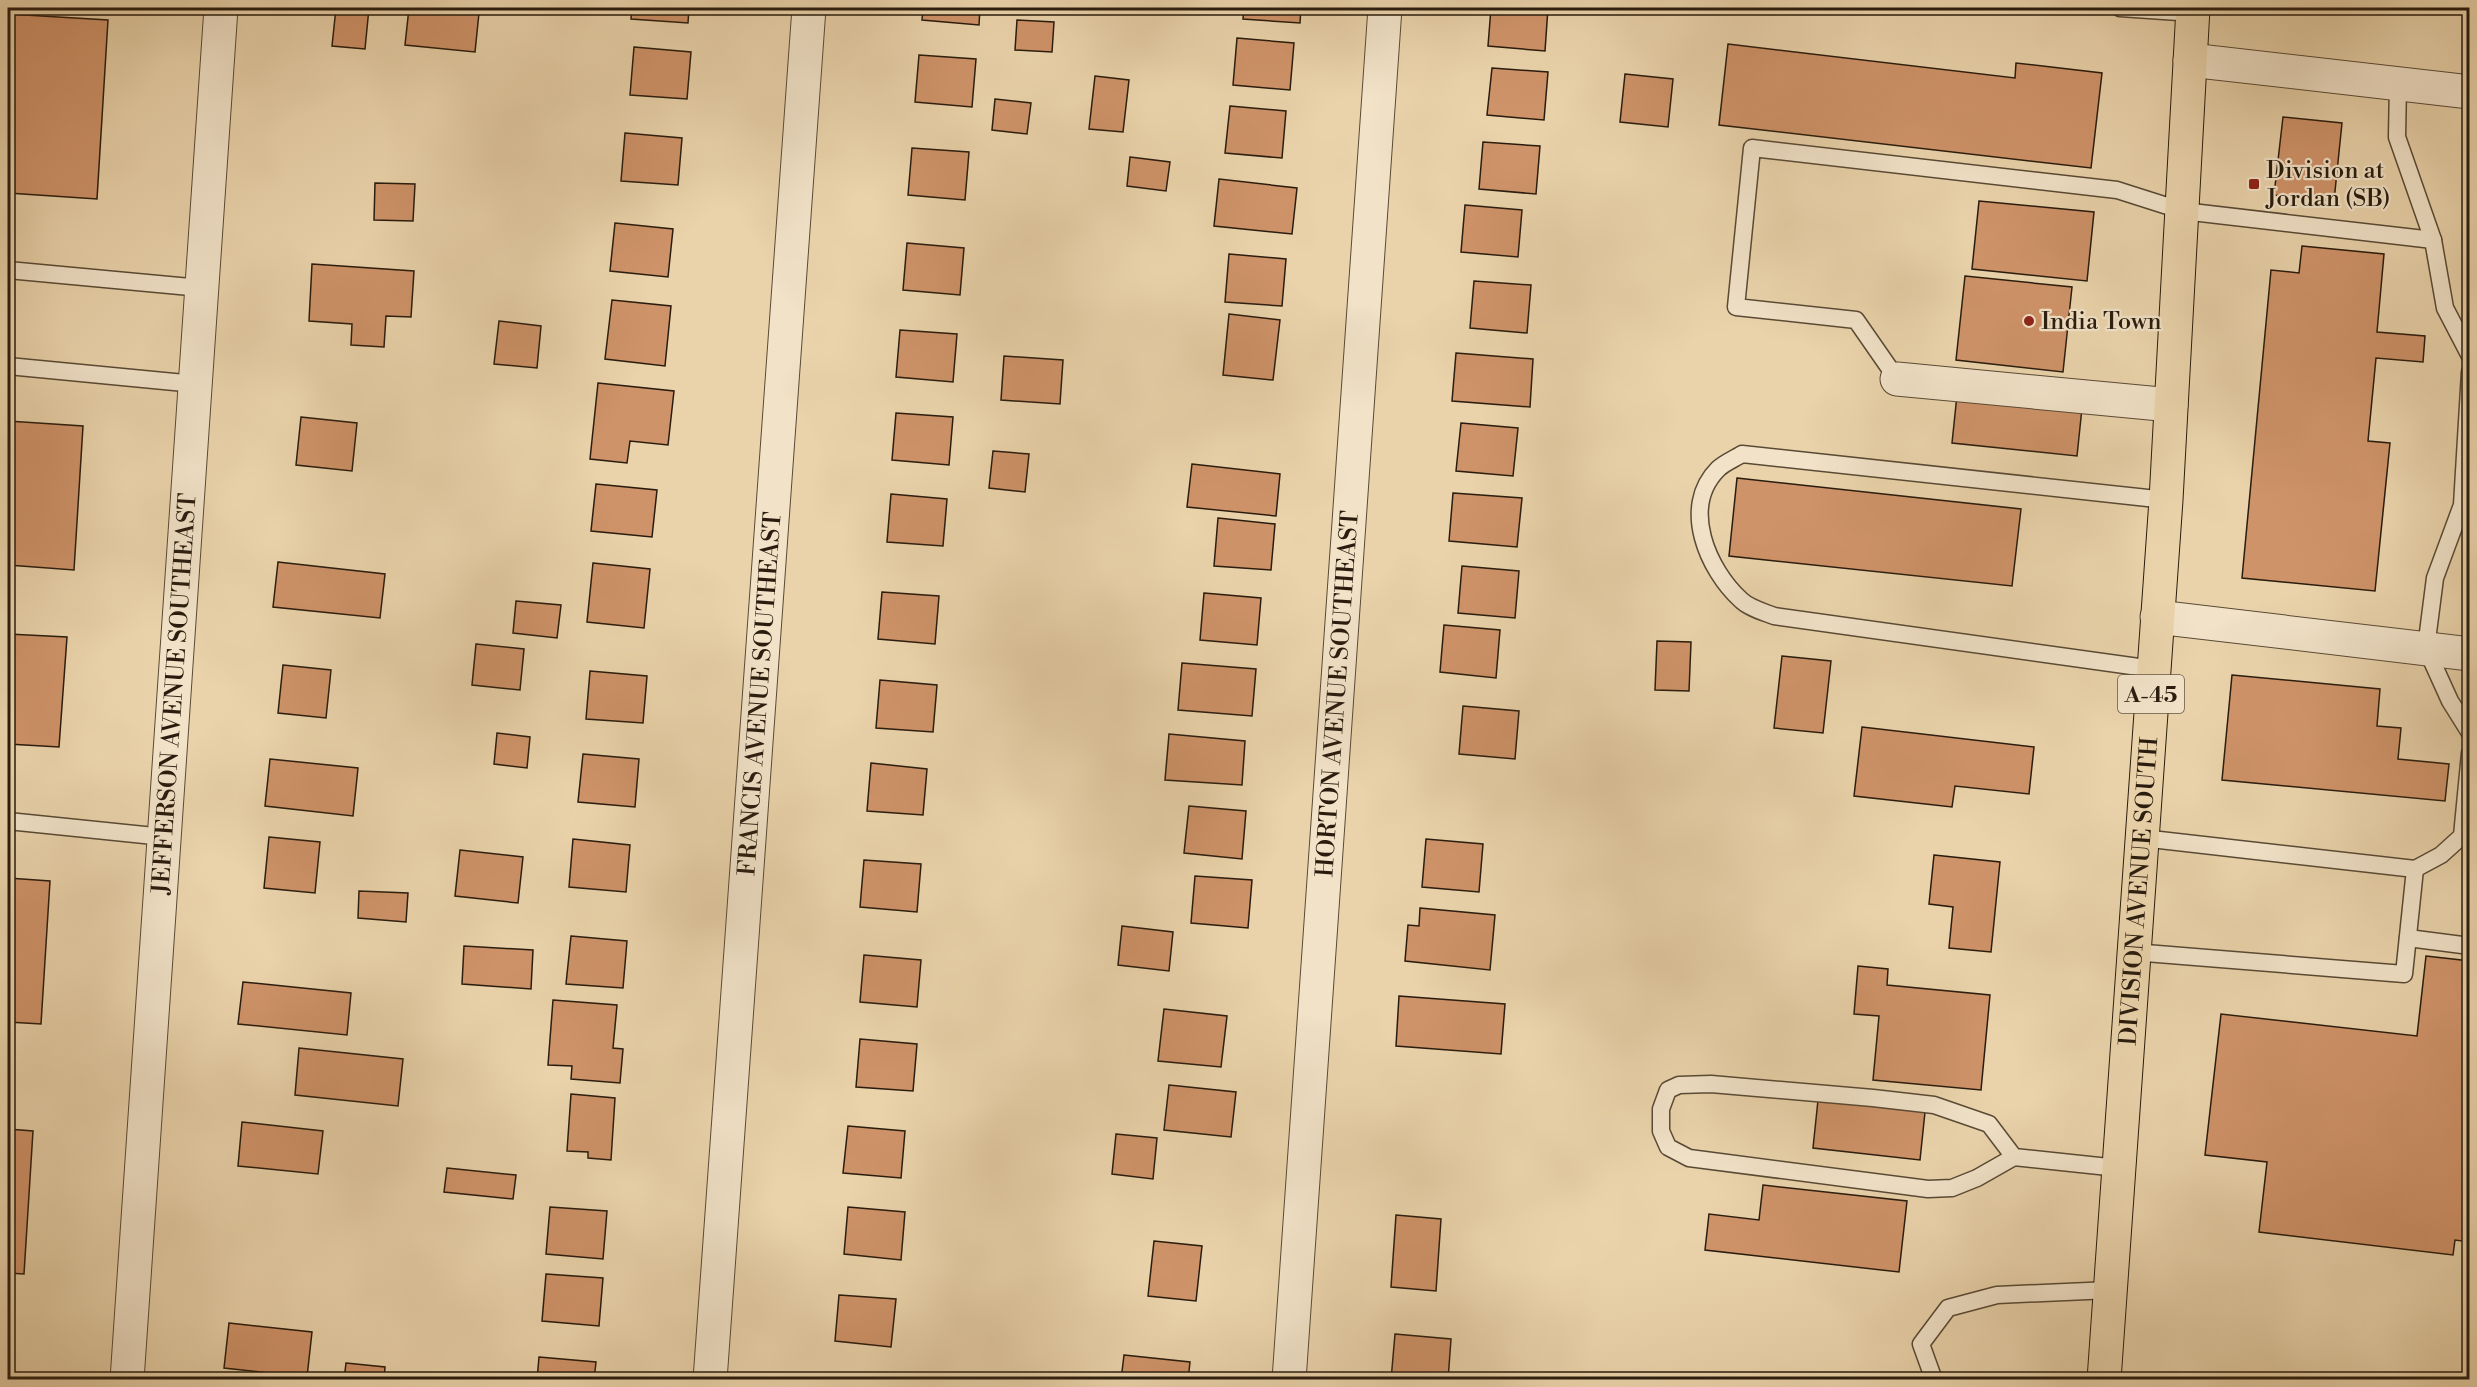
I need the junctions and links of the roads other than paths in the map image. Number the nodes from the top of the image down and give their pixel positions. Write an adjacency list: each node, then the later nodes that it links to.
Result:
1 (221, 8): 12 (street, JEFFERSON AVENUE SOUTHEAST)
2 (809, 8): 37 (street, FRANCIS AVENUE SOUTHEAST)
3 (1384, 8): 38 (street, HORTON AVENUE SOUTHEAST)
4 (2120, 8): 5 (lane)
5 (2193, 10): 6 (main road, DIVISION AVENUE SOUTH / A-45)
6 (2190, 60): 7 (street); 9 (main road, DIVISION AVENUE SOUTH / A-45)
7 (2398, 84): 8 (street); 10 (lane)
8 (2469, 92)
9 (2183, 211): 10 (lane); 16 (lane); 18 (main road, DIVISION AVENUE SOUTH / A-45)
10 (2433, 240): 13 (lane)
11 (8, 270): 12 (lane)
12 (201, 288): 17 (street, JEFFERSON AVENUE SOUTHEAST)
13 (2469, 356)
14 (8, 366): 17 (lane)
15 (2469, 372): 21 (lane)
16 (1897, 379): 18 (street)
17 (195, 384): 27 (street, JEFFERSON AVENUE SOUTHEAST)
18 (2171, 405): 19 (main road, DIVISION AVENUE SOUTH / A-45)
19 (2166, 500): 20 (main road, DIVISION AVENUE SOUTH / A-45); 23 (lane)
20 (2157, 617): 21 (street); 23 (main road, DIVISION AVENUE SOUTH / A-45)
21 (2426, 648): 22 (street); 24 (lane)
22 (2469, 654)
23 (2153, 669): 28 (main road, DIVISION AVENUE SOUTH / A-45)
24 (2469, 734)
25 (2469, 753): 29 (lane)
26 (8, 821): 27 (lane)
27 (164, 837): 36 (street, JEFFERSON AVENUE SOUTHEAST)
28 (2142, 838): 29 (lane); 32 (main road, DIVISION AVENUE SOUTH / A-45)
29 (2415, 869): 30 (lane)
30 (2408, 938): 31 (lane); 32 (lane)
31 (2469, 946)
32 (2133, 952): 34 (main road, DIVISION AVENUE SOUTH / A-45)
33 (2014, 1157): 33 (lane); 34 (lane)
34 (2118, 1168): 35 (main road, DIVISION AVENUE SOUTH / A-45)
35 (2110, 1290): 39 (lane); 40 (main road, DIVISION AVENUE SOUTH / A-45)
36 (127, 1380)
37 (710, 1380)
38 (1289, 1380)
39 (1934, 1380)
40 (2104, 1380)

